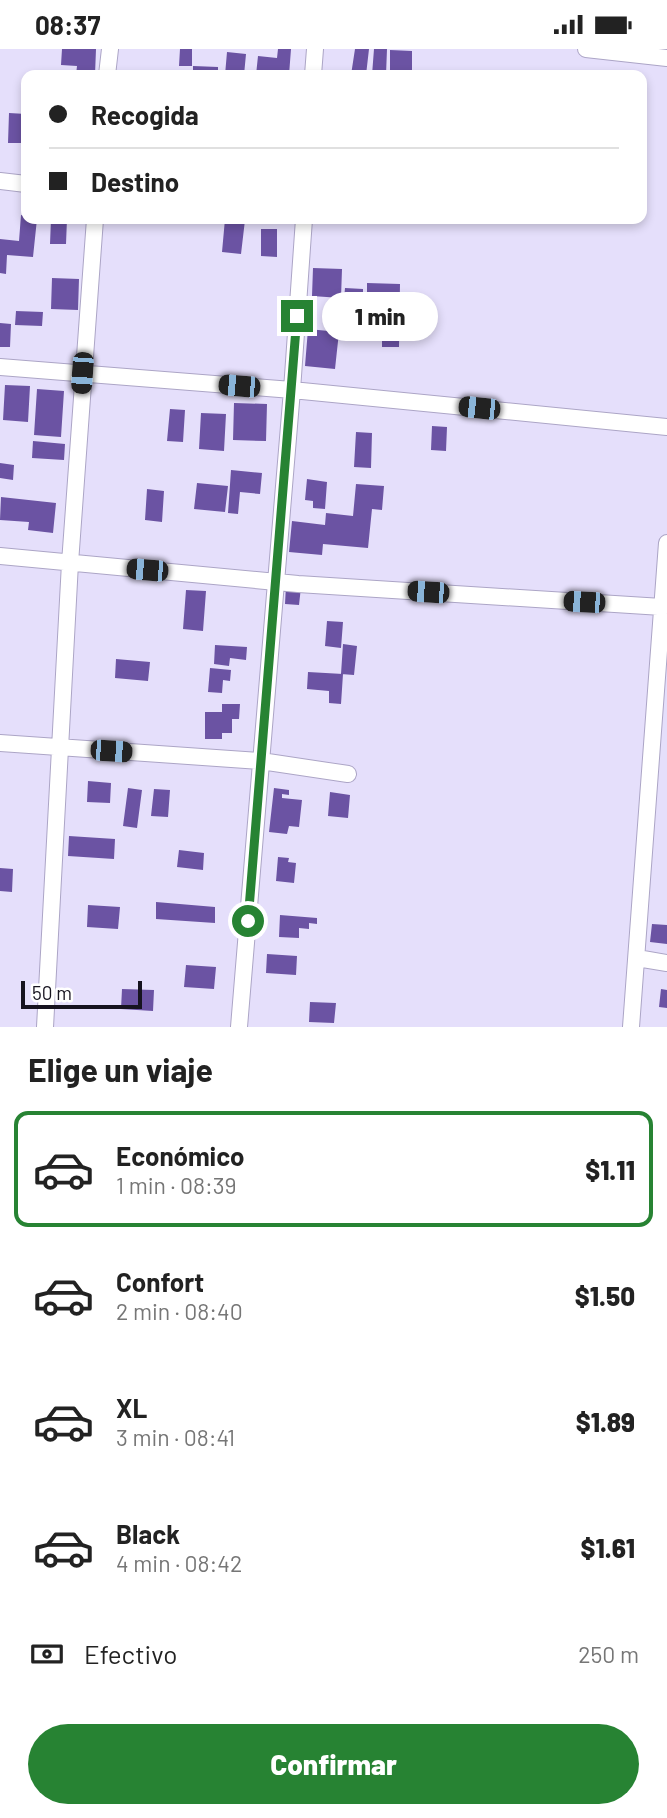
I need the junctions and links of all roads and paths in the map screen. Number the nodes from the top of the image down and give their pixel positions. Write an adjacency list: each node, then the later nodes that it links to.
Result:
1 (110, 49): 5 (street)
2 (315, 49): 6 (street)
3 (586, 49): 4 (street)
4 (667, 58)
5 (108, 70)
6 (313, 70)
7 (0, 181): 8 (street)
8 (21, 183)
9 (95, 224): 12 (street)
10 (303, 224): 13 (street)
11 (0, 367): 12 (street)
12 (82, 373): 13 (street); 17 (street)
13 (292, 390): 14 (street); 18 (street)
14 (667, 427)
15 (667, 543): 19 (street)
16 (0, 556): 17 (street)
17 (70, 562): 18 (street); 21 (street)
18 (276, 581): 19 (street); 22 (street)
19 (662, 607): 24 (street)
20 (0, 743): 21 (street)
21 (61, 747): 22 (street); 26 (street)
22 (261, 761): 23 (street); 27 (street)
23 (348, 774)
24 (637, 958): 25 (street); 28 (street)
25 (667, 963)
26 (45, 1027)
27 (239, 1027)
28 (631, 1027)

